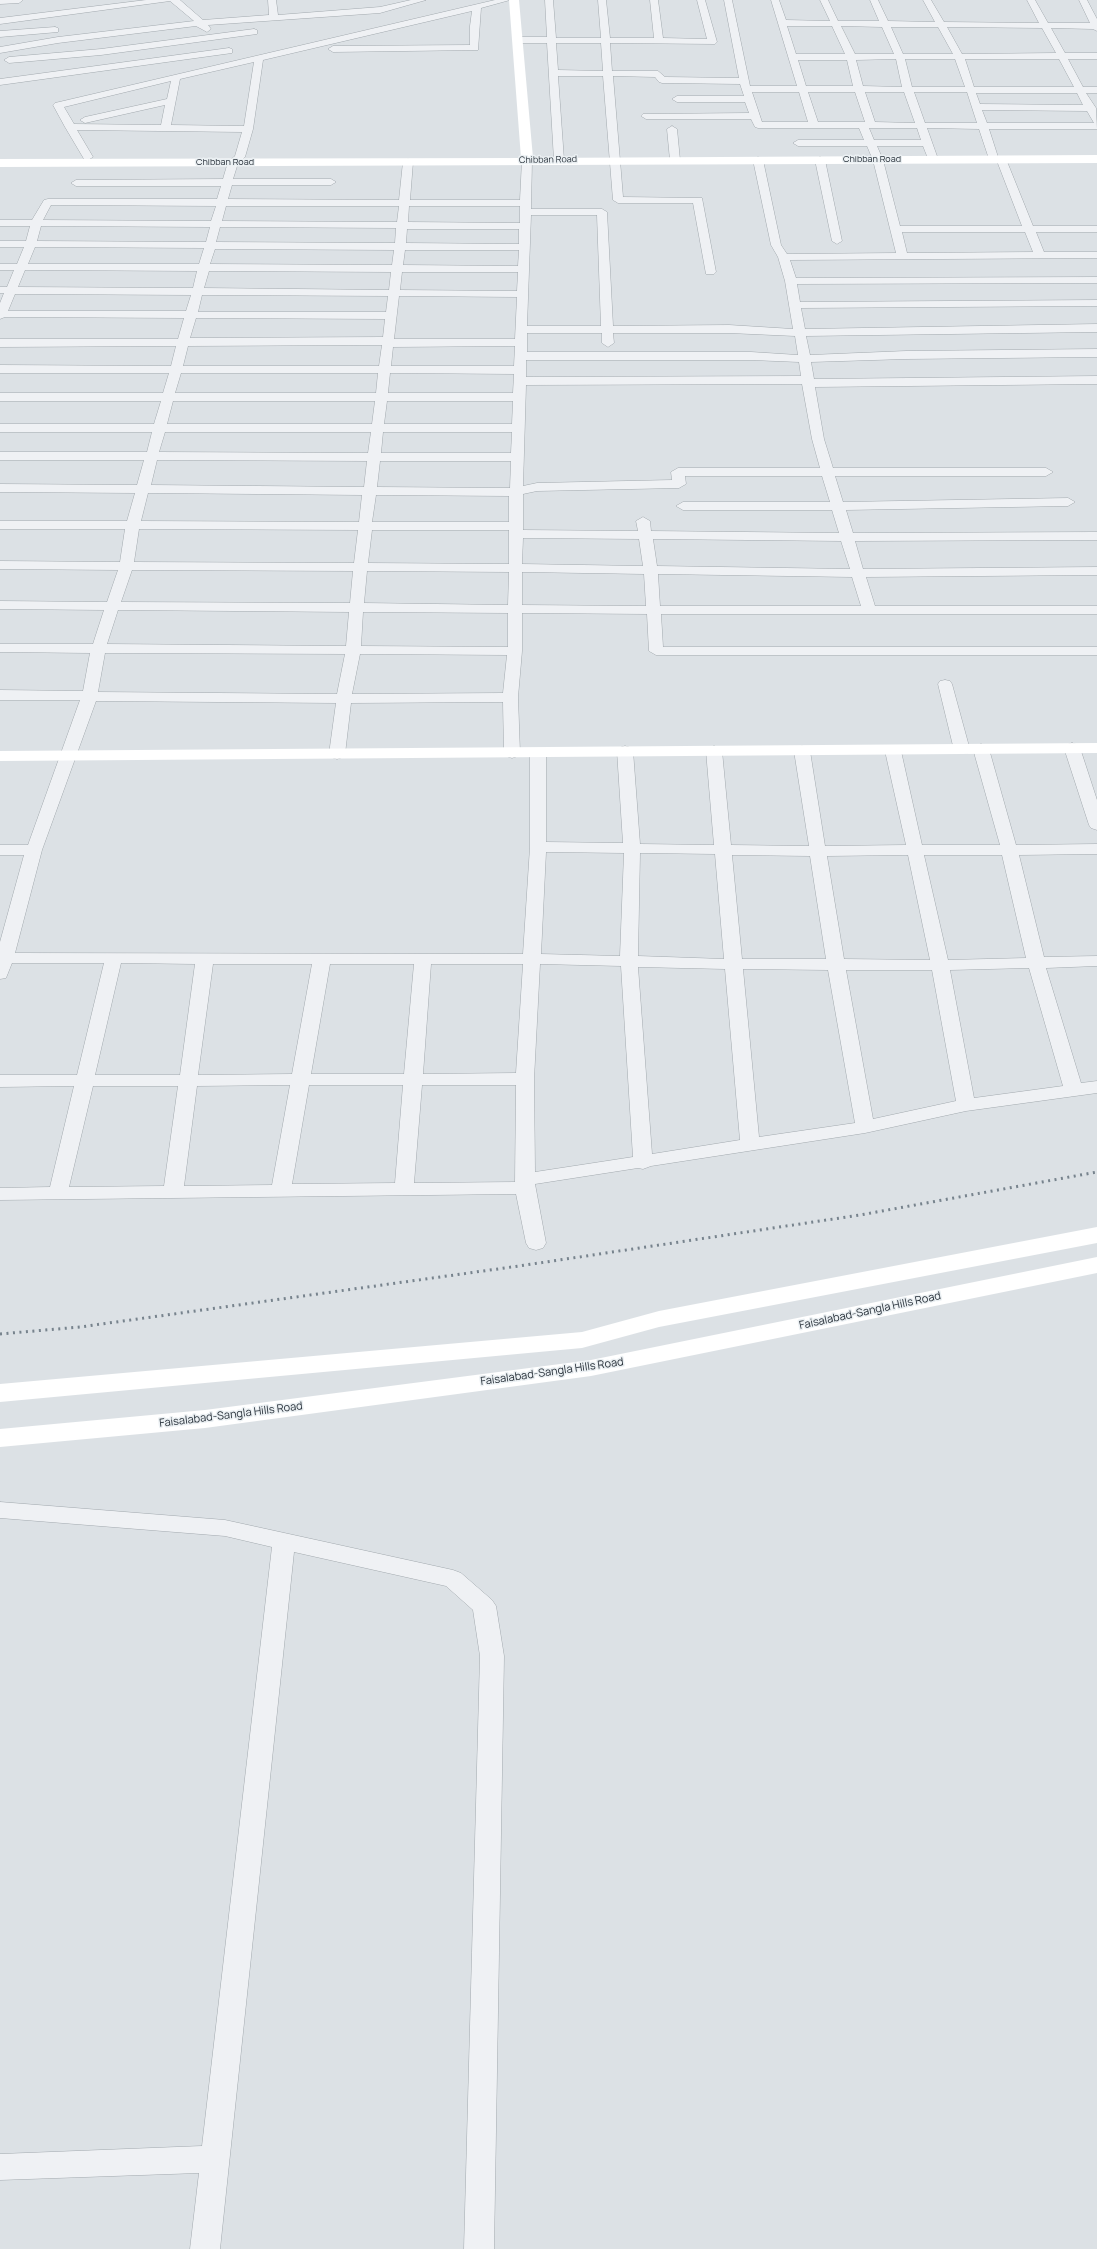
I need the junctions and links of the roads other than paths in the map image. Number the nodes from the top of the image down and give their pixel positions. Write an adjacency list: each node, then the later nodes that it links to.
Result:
1 (19, 0): 19 (street)
2 (166, 0): 25 (street)
3 (174, 0): 21 (street)
4 (272, 0): 23 (street)
5 (422, 0): 23 (street)
6 (506, 0): 20 (street)
7 (514, 0): 40 (street)
8 (549, 0): 41 (street)
9 (602, 0): 42 (street)
10 (654, 0): 43 (street)
11 (701, 0): 43 (street)
12 (728, 0): 58 (street)
13 (775, 0): 28 (street)
14 (824, 0): 30 (street)
15 (874, 0): 32 (street)
16 (927, 0): 33 (street)
17 (1031, 0): 34 (street)
18 (1084, 0): 35 (street)
19 (0, 1)
20 (477, 8): 29 (street); 44 (street)
21 (192, 13): 22 (street); 27 (street)
22 (180, 15)
23 (274, 17): 27 (street)
24 (158, 18): 26 (street)
25 (0, 21)
26 (114, 23)
27 (202, 23): 39 (street); 45 (street)
28 (782, 23): 30 (street); 52 (street)
29 (405, 24): 31 (street); 44 (street)
30 (836, 24): 32 (street); 46 (street)
31 (443, 25)
32 (884, 25): 33 (street); 50 (street)
33 (940, 25): 34 (street); 47 (street)
34 (1046, 26): 35 (street); 48 (street)
35 (1097, 27)
36 (68, 28): 38 (street)
37 (254, 32): 39 (street)
38 (0, 34)
39 (214, 37): 53 (street); 57 (street)
40 (518, 40): 41 (street); 87 (street)
41 (552, 40): 42 (street); 54 (street)
42 (606, 40): 43 (street); 55 (street)
43 (658, 41)
44 (298, 49): 51 (street)
45 (0, 50)
46 (851, 56): 50 (street); 52 (street); 60 (street)
47 (959, 56): 48 (street); 50 (street); 62 (street)
48 (1062, 56): 49 (street); 63 (street)
49 (1097, 56)
50 (900, 57): 61 (street)
51 (259, 58): 56 (street); 81 (street)
52 (793, 58): 59 (street)
53 (0, 61)
54 (554, 73): 55 (street); 93 (street)
55 (610, 74): 58 (street); 94 (street)
56 (176, 78): 67 (street); 75 (street)
57 (0, 82)
58 (746, 85): 59 (street); 66 (street)
59 (803, 90): 60 (street); 77 (street)
60 (859, 90): 61 (street); 73 (street)
61 (908, 90): 62 (street); 74 (street)
62 (970, 90): 63 (street); 68 (street)
63 (1081, 90): 64 (street); 69 (street)
64 (1097, 90)
65 (677, 99): 66 (street)
66 (749, 99): 71 (street)
67 (172, 101): 75 (street); 80 (street)
68 (976, 107): 69 (street); 78 (street)
69 (1091, 108): 72 (street)
70 (646, 116): 71 (street)
71 (755, 116): 76 (street)
72 (1097, 121)
73 (867, 125): 74 (street); 77 (street); 84 (street)
74 (921, 125): 78 (street); 85 (street)
75 (68, 126): 80 (street); 86 (street)
76 (792, 126): 77 (street); 83 (street)
77 (814, 126)
78 (983, 126): 79 (street); 90 (street)
79 (1097, 126)
80 (166, 128): 81 (street)
81 (248, 129): 92 (street)
82 (672, 129): 95 (street)
83 (798, 143): 84 (street); 97 (street)
84 (871, 143): 85 (street); 99 (street)
85 (927, 143): 89 (street)
86 (88, 157): 88 (street, Chibban Road); 92 (street, Chibban Road)
87 (527, 157): 92 (street, Chibban Road); 93 (street, Chibban Road); 100 (street, Chibban Road); 107 (street)
88 (0, 158)
89 (933, 159): 90 (street, Chibban Road); 99 (street, Chibban Road)
90 (998, 159): 91 (street, Chibban Road); 115 (street)
91 (1097, 159)
92 (236, 160): 100 (street, Chibban Road); 101 (street, Chibban Road); 102 (street)
93 (559, 160): 94 (street, Chibban Road)
94 (617, 160): 95 (street, Chibban Road); 131 (street)
95 (675, 160): 96 (street, Chibban Road)
96 (758, 160): 97 (street, Chibban Road); 124 (street)
97 (803, 160): 98 (street, Chibban Road)
98 (820, 160): 99 (street, Chibban Road); 116 (street)
99 (878, 160): 114 (street)
100 (408, 162): 106 (street)
101 (0, 163)
102 (227, 182): 103 (street); 104 (street); 105 (street)
103 (331, 182)
104 (76, 183)
105 (222, 203): 106 (street); 109 (street); 110 (street)
106 (404, 203): 107 (street); 111 (street)
107 (526, 207): 112 (street); 144 (street)
108 (0, 223): 109 (street)
109 (36, 223): 110 (street); 118 (street)
110 (216, 224): 111 (street); 119 (street)
111 (402, 224): 112 (street); 120 (street)
112 (525, 226): 121 (street)
113 (1097, 228): 115 (street)
114 (896, 229): 115 (street); 125 (street)
115 (1029, 229): 123 (street)
116 (837, 241)
117 (0, 244): 118 (street)
118 (31, 244): 119 (street); 126 (street)
119 (211, 245): 120 (street); 128 (street)
120 (400, 246): 121 (street); 129 (street)
121 (525, 247): 130 (street)
122 (1097, 255): 123 (street)
123 (1040, 256): 125 (street)
124 (784, 257): 125 (street); 133 (street)
125 (903, 257)
126 (20, 266): 127 (street); 128 (street); 134 (street)
127 (0, 267)
128 (204, 267): 129 (street); 135 (street)
129 (397, 268): 130 (street); 136 (street)
130 (524, 269): 137 (street)
131 (710, 272)
132 (1097, 280): 133 (street)
133 (791, 281): 139 (street)
134 (5, 290): 135 (street); 140 (street)
135 (198, 291): 136 (street); 141 (street)
136 (394, 293): 137 (street); 142 (street)
137 (523, 294): 146 (street)
138 (1097, 303): 139 (street)
139 (794, 305): 145 (street)
140 (0, 315): 141 (street)
141 (191, 315): 142 (street); 147 (street)
142 (391, 316): 148 (street)
143 (1097, 328): 145 (street)
144 (607, 330): 145 (street); 146 (street); 152 (street)
145 (799, 333): 153 (street)
146 (522, 336): 148 (street); 151 (street)
147 (184, 342): 148 (street); 149 (street); 155 (street)
148 (388, 342): 156 (street)
149 (0, 343)
150 (1097, 353): 153 (street)
151 (521, 356): 152 (street); 157 (street)
152 (608, 356): 153 (street); 158 (street)
153 (804, 359): 160 (street)
154 (0, 369): 155 (street)
155 (176, 370): 156 (street); 162 (street)
156 (384, 370): 157 (street); 163 (street)
157 (521, 375): 158 (street); 164 (street)
158 (609, 380): 160 (street)
159 (1097, 380): 160 (street)
160 (808, 382): 173 (street)
161 (0, 397): 162 (street)
162 (168, 397): 163 (street); 166 (street)
163 (381, 397): 164 (street); 167 (street)
164 (520, 397): 168 (street)
165 (0, 428): 166 (street)
166 (160, 428): 167 (street); 170 (street)
167 (377, 428): 168 (street); 171 (street)
168 (519, 428): 172 (street)
169 (0, 456): 170 (street)
170 (152, 456): 171 (street); 176 (street)
171 (373, 456): 172 (street); 177 (street)
172 (518, 456): 178 (street)
173 (828, 471): 174 (street); 178 (street); 181 (street)
174 (1046, 472)
175 (0, 488): 176 (street)
176 (144, 489): 177 (street); 184 (street)
177 (370, 489): 178 (street); 185 (street)
178 (516, 492): 186 (street)
179 (1068, 502): 181 (street)
180 (683, 506): 181 (street)
181 (838, 506): 189 (street)
182 (643, 521): 187 (street)
183 (0, 525): 184 (street)
184 (133, 526): 185 (street); 191 (street)
185 (365, 526): 186 (street); 192 (street)
186 (516, 530): 187 (street); 193 (street)
187 (644, 536): 189 (street); 195 (street)
188 (1097, 536): 189 (street)
189 (847, 537): 196 (street)
190 (0, 565): 191 (street)
191 (126, 566): 192 (street); 198 (street)
192 (360, 568): 193 (street); 199 (street)
193 (516, 568): 195 (street); 200 (street)
194 (1097, 571): 196 (street)
195 (650, 572): 196 (street); 201 (street)
196 (858, 573): 203 (street)
197 (0, 605): 198 (street)
198 (113, 606): 199 (street); 205 (street)
199 (356, 608): 200 (street); 206 (street)
200 (514, 609): 201 (street); 207 (street)
201 (653, 610): 203 (street); 208 (street)
202 (1097, 610): 203 (street)
203 (869, 611)
204 (0, 648): 205 (street)
205 (98, 650): 206 (street); 211 (street)
206 (353, 650): 207 (street); 213 (street)
207 (515, 651): 212 (street)
208 (1097, 651)
209 (945, 684): 217 (street)
210 (0, 695): 211 (street)
211 (90, 695): 213 (street); 224 (street)
212 (510, 698): 213 (street); 223 (street)
213 (344, 699): 225 (street)
214 (1072, 748): 215 (street); 216 (street); 227 (street)
215 (1097, 748)
216 (981, 749): 217 (street); 229 (street)
217 (962, 750): 221 (street)
218 (626, 751): 219 (street); 222 (street); 233 (street)
219 (714, 751): 220 (street); 234 (street)
220 (802, 751): 221 (street); 236 (street)
221 (893, 751): 235 (street)
222 (538, 752): 223 (street); 228 (street)
223 (512, 753): 225 (street)
224 (70, 754): 225 (street); 226 (street); 232 (street)
225 (337, 754)
226 (0, 756)
227 (1097, 825)
228 (538, 847): 233 (street); 241 (street)
229 (1009, 848): 230 (street); 235 (street); 244 (street)
230 (1097, 849)
231 (0, 850): 232 (street)
232 (34, 850): 245 (street)
233 (632, 850): 234 (street); 243 (street)
234 (723, 850): 236 (street); 246 (street)
235 (915, 850): 236 (street); 248 (street)
236 (817, 851): 247 (street)
237 (114, 958): 238 (street); 245 (street); 254 (street)
238 (205, 958): 239 (street); 250 (street)
239 (322, 958): 240 (street); 251 (street)
240 (423, 958): 241 (street); 252 (street)
241 (532, 959): 243 (street); 249 (street)
242 (1097, 961): 244 (street)
243 (629, 962): 246 (street); 260 (street)
244 (1036, 962): 248 (street); 256 (street)
245 (1, 963)
246 (734, 964): 247 (street); 259 (street)
247 (836, 964): 248 (street); 258 (street)
248 (940, 965): 257 (street)
249 (525, 1079): 252 (street); 261 (street)
250 (188, 1080): 251 (street); 254 (street); 264 (street)
251 (301, 1080): 252 (street); 263 (street)
252 (413, 1080): 262 (street)
253 (0, 1081): 254 (street)
254 (85, 1081): 265 (street)
255 (1097, 1087): 256 (street)
256 (1074, 1090): 257 (street)
257 (966, 1105): 258 (street)
258 (865, 1127): 259 (street)
259 (750, 1146): 260 (street)
260 (643, 1163): 261 (street)
261 (526, 1184): 262 (street); 268 (street)
262 (404, 1190): 263 (street)
263 (281, 1191): 264 (street)
264 (173, 1192): 265 (street)
265 (58, 1193): 266 (street)
266 (0, 1194)
267 (1097, 1235): 270 (street)
268 (536, 1243)
269 (1097, 1265): 271 (street, Faisalabad-Sangla Hills Road)
270 (0, 1393)
271 (0, 1438)
272 (0, 1510): 273 (street)
273 (284, 1543): 274 (street); 277 (street)
274 (215, 2159): 275 (street); 276 (street)
275 (0, 2167)
276 (205, 2249)
277 (479, 2249)

